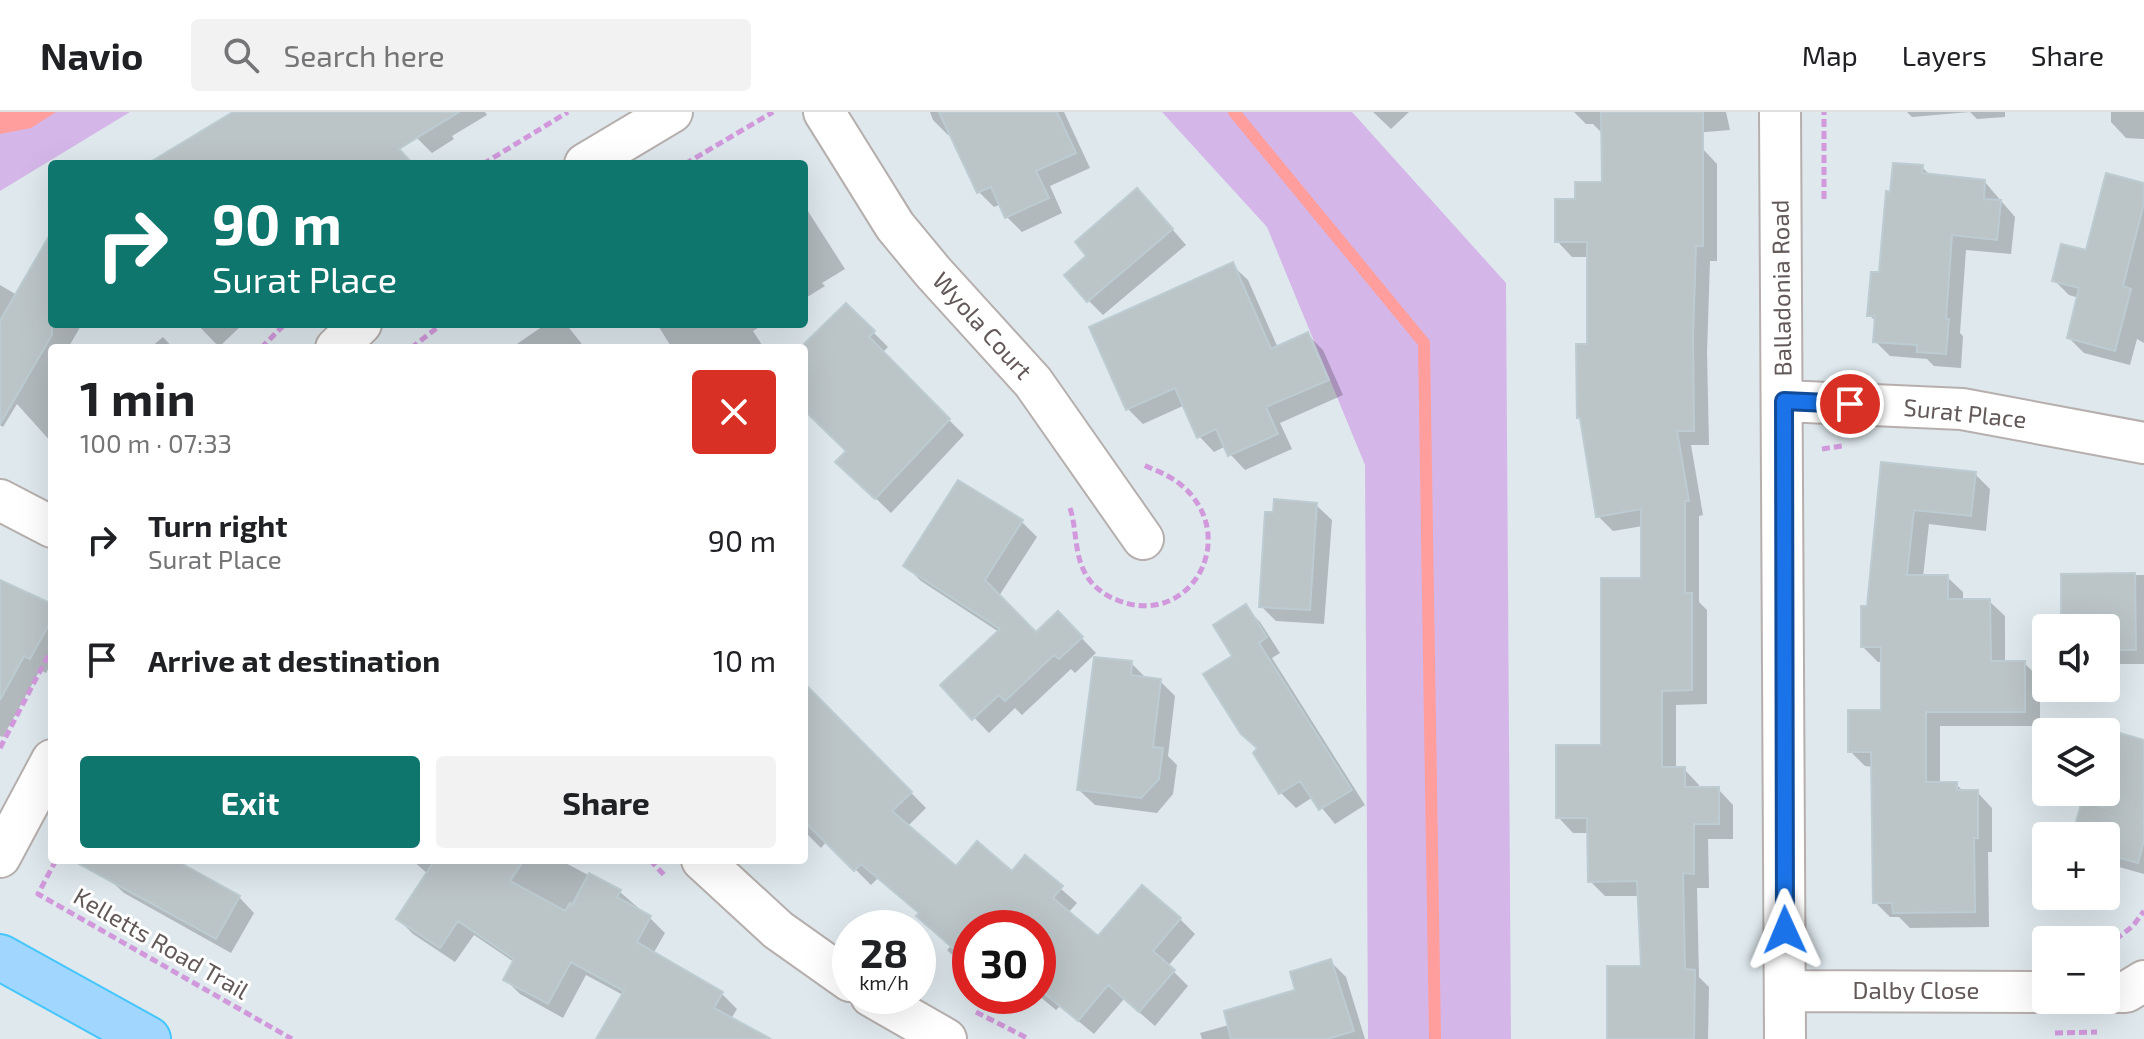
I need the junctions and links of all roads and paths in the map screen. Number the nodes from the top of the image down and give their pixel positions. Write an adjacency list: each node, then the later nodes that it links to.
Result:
1 (568, 112): 6 (path)
2 (672, 112): 7 (street)
3 (773, 112): 8 (path)
4 (824, 112): 19 (street, Wyola Court)
5 (1780, 112): 15 (street, Balladonia Road)
6 (490, 160)
7 (592, 160)
8 (692, 160)
9 (281, 328): 12 (path)
10 (357, 328): 13 (street)
11 (437, 328): 14 (path)
12 (265, 344)
13 (340, 344)
14 (416, 344)
15 (1784, 401): 16 (street, Surat Place); 31 (street, Balladonia Road)
16 (2144, 443)
17 (0, 500): 18 (street)
18 (48, 525)
19 (1143, 539)
20 (48, 656): 21 (path)
21 (0, 748)
22 (48, 767): 23 (street)
23 (0, 857)
24 (54, 864): 36 (path, Kelletts Road Trail)
25 (706, 864): 29 (street)
26 (2144, 911): 27 (path)
27 (2120, 936)
28 (0, 957): 35 (main road)
29 (832, 968)
30 (2144, 981): 33 (street)
31 (1785, 991): 32 (street, Dalby Close); 38 (street, Balladonia Road)
32 (2032, 992)
33 (2120, 992)
34 (902, 1014): 37 (street)
35 (148, 1039)
36 (292, 1039)
37 (946, 1039)
38 (1785, 1039)

